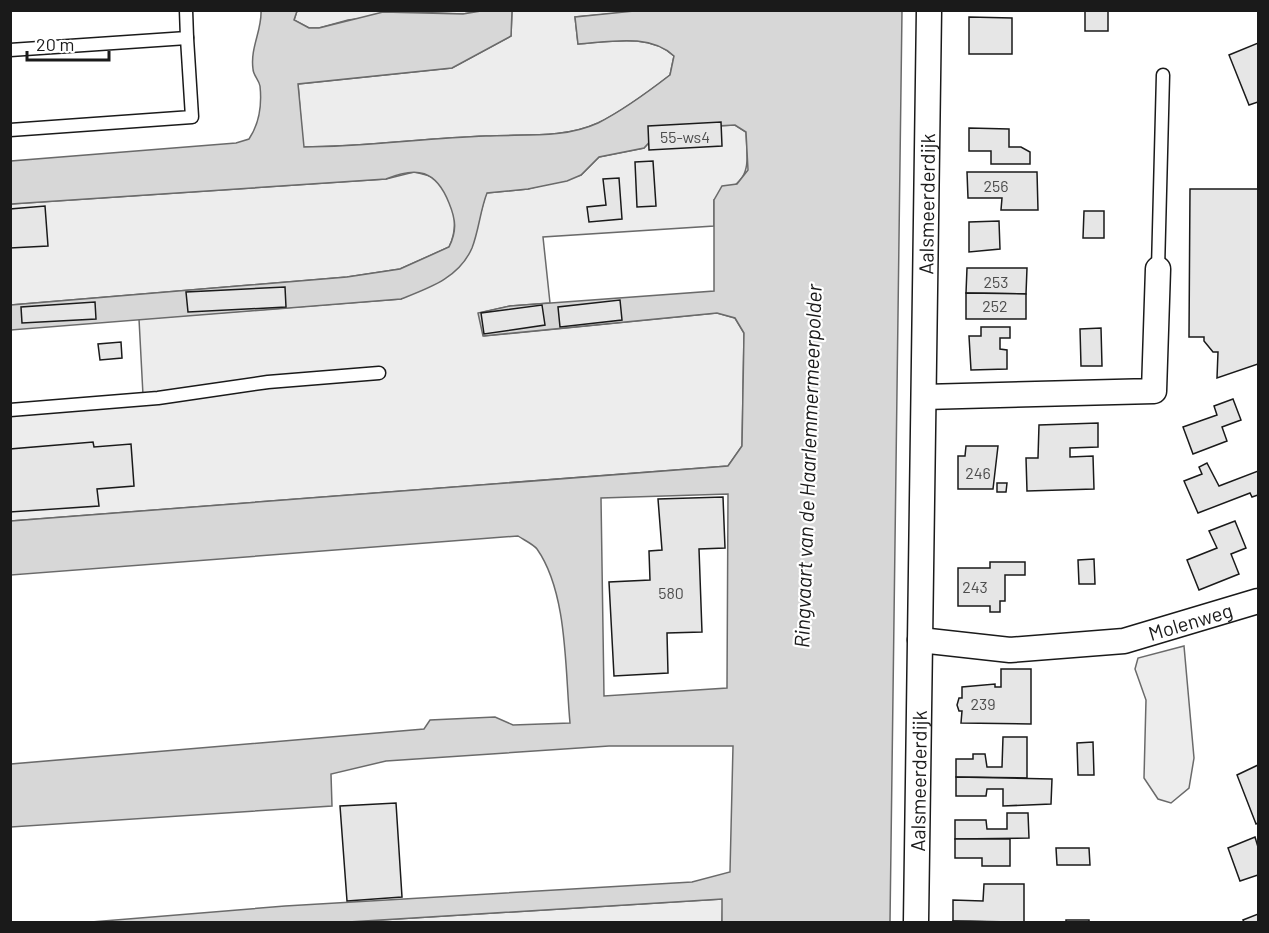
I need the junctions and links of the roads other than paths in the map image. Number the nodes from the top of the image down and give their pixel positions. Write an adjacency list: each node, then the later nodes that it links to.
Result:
1 (186, 10): 3 (lane)
2 (929, 10): 9 (street, Aalsmeerderdijk)
3 (187, 38): 4 (lane); 6 (lane)
4 (10, 50)
5 (1163, 75): 7 (lane)
6 (10, 130)
7 (1158, 269): 9 (street)
8 (379, 373): 10 (lane)
9 (924, 397): 12 (street, Aalsmeerderdijk)
10 (10, 410)
11 (1258, 601): 12 (street, Molenweg)
12 (920, 640): 13 (street, Aalsmeerderdijk)
13 (916, 922)

